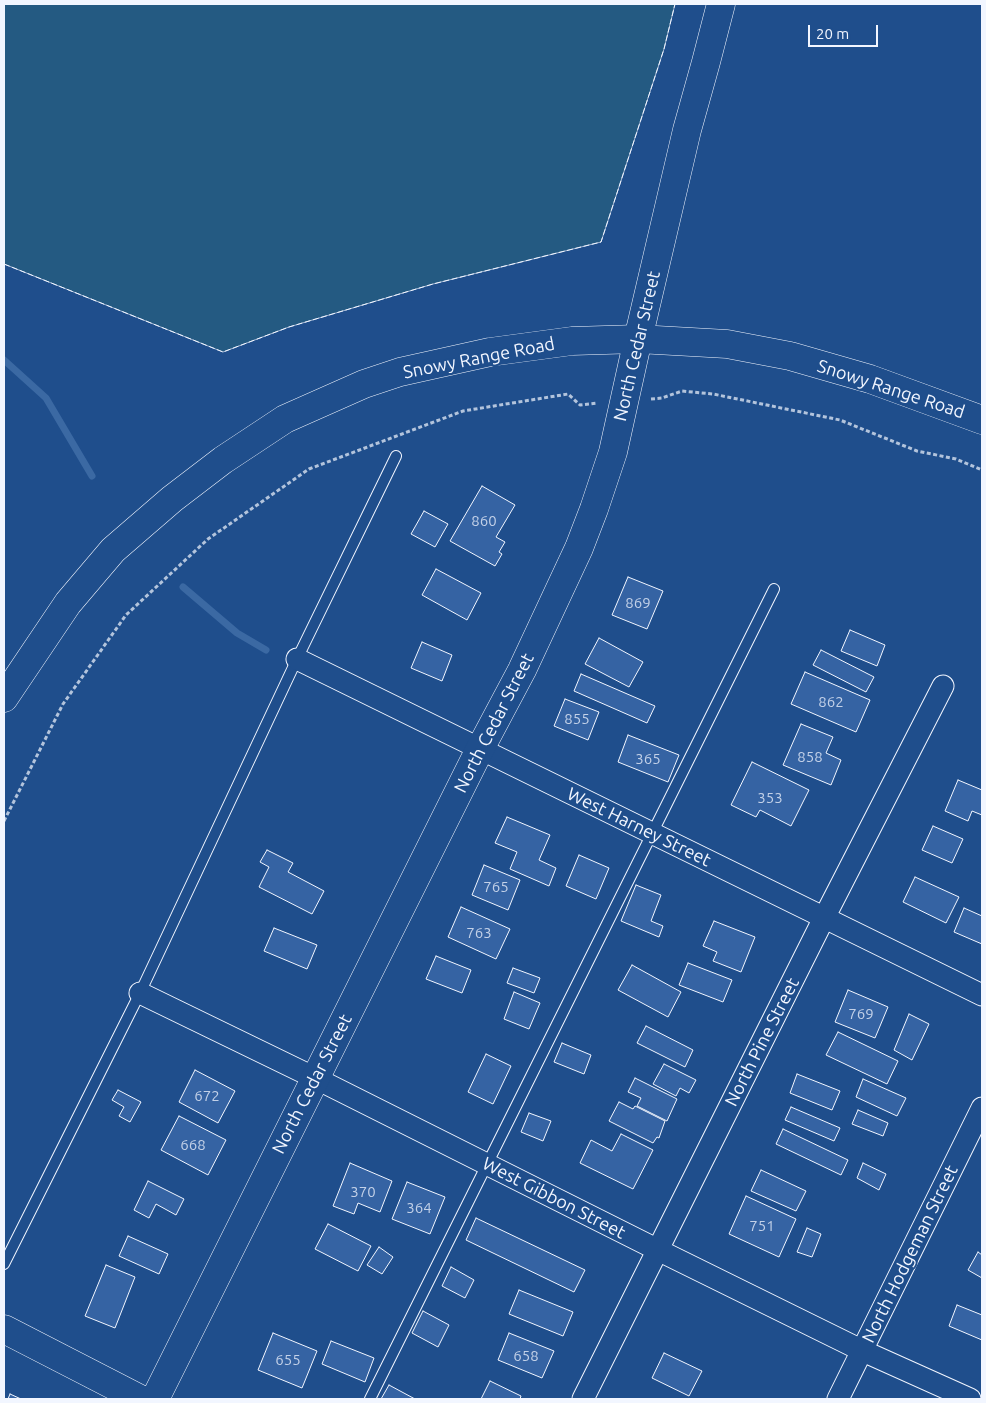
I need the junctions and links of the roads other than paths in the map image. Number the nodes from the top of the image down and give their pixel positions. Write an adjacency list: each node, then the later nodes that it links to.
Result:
1 (721, 4): 2 (street, North Cedar Street)
2 (638, 339): 3 (street, Snowy Range Road); 8 (street, Snowy Range Road); 9 (street, North Cedar Street)
3 (982, 420)
4 (396, 456): 6 (lane)
5 (774, 589): 10 (lane)
6 (297, 659): 9 (street, West Harney Street); 12 (lane)
7 (943, 686): 11 (street, North Pine Street)
8 (4, 698)
9 (480, 749): 10 (street, West Harney Street); 14 (street, North Cedar Street)
10 (652, 833): 11 (street, West Harney Street); 16 (lane)
11 (824, 918): 13 (street, West Harney Street); 17 (street, North Pine Street)
12 (140, 993): 14 (street, West Gibbon Street); 18 (lane)
13 (982, 995)
14 (315, 1078): 16 (street, West Gibbon Street); 22 (street, North Cedar Street)
15 (982, 1108): 20 (street, North Hodgeman Street)
16 (487, 1164): 17 (street, West Gibbon Street); 23 (lane)
17 (658, 1250): 20 (street, West Gibbon Street); 24 (street, North Pine Street)
18 (4, 1264)
19 (4, 1330): 21 (street)
20 (863, 1350): 25 (street, North Hodgeman Street); 26 (street, West Gibbon Street)
21 (140, 1399)
22 (155, 1399)
23 (370, 1399)
24 (583, 1399)
25 (838, 1399)
26 (970, 1399)

